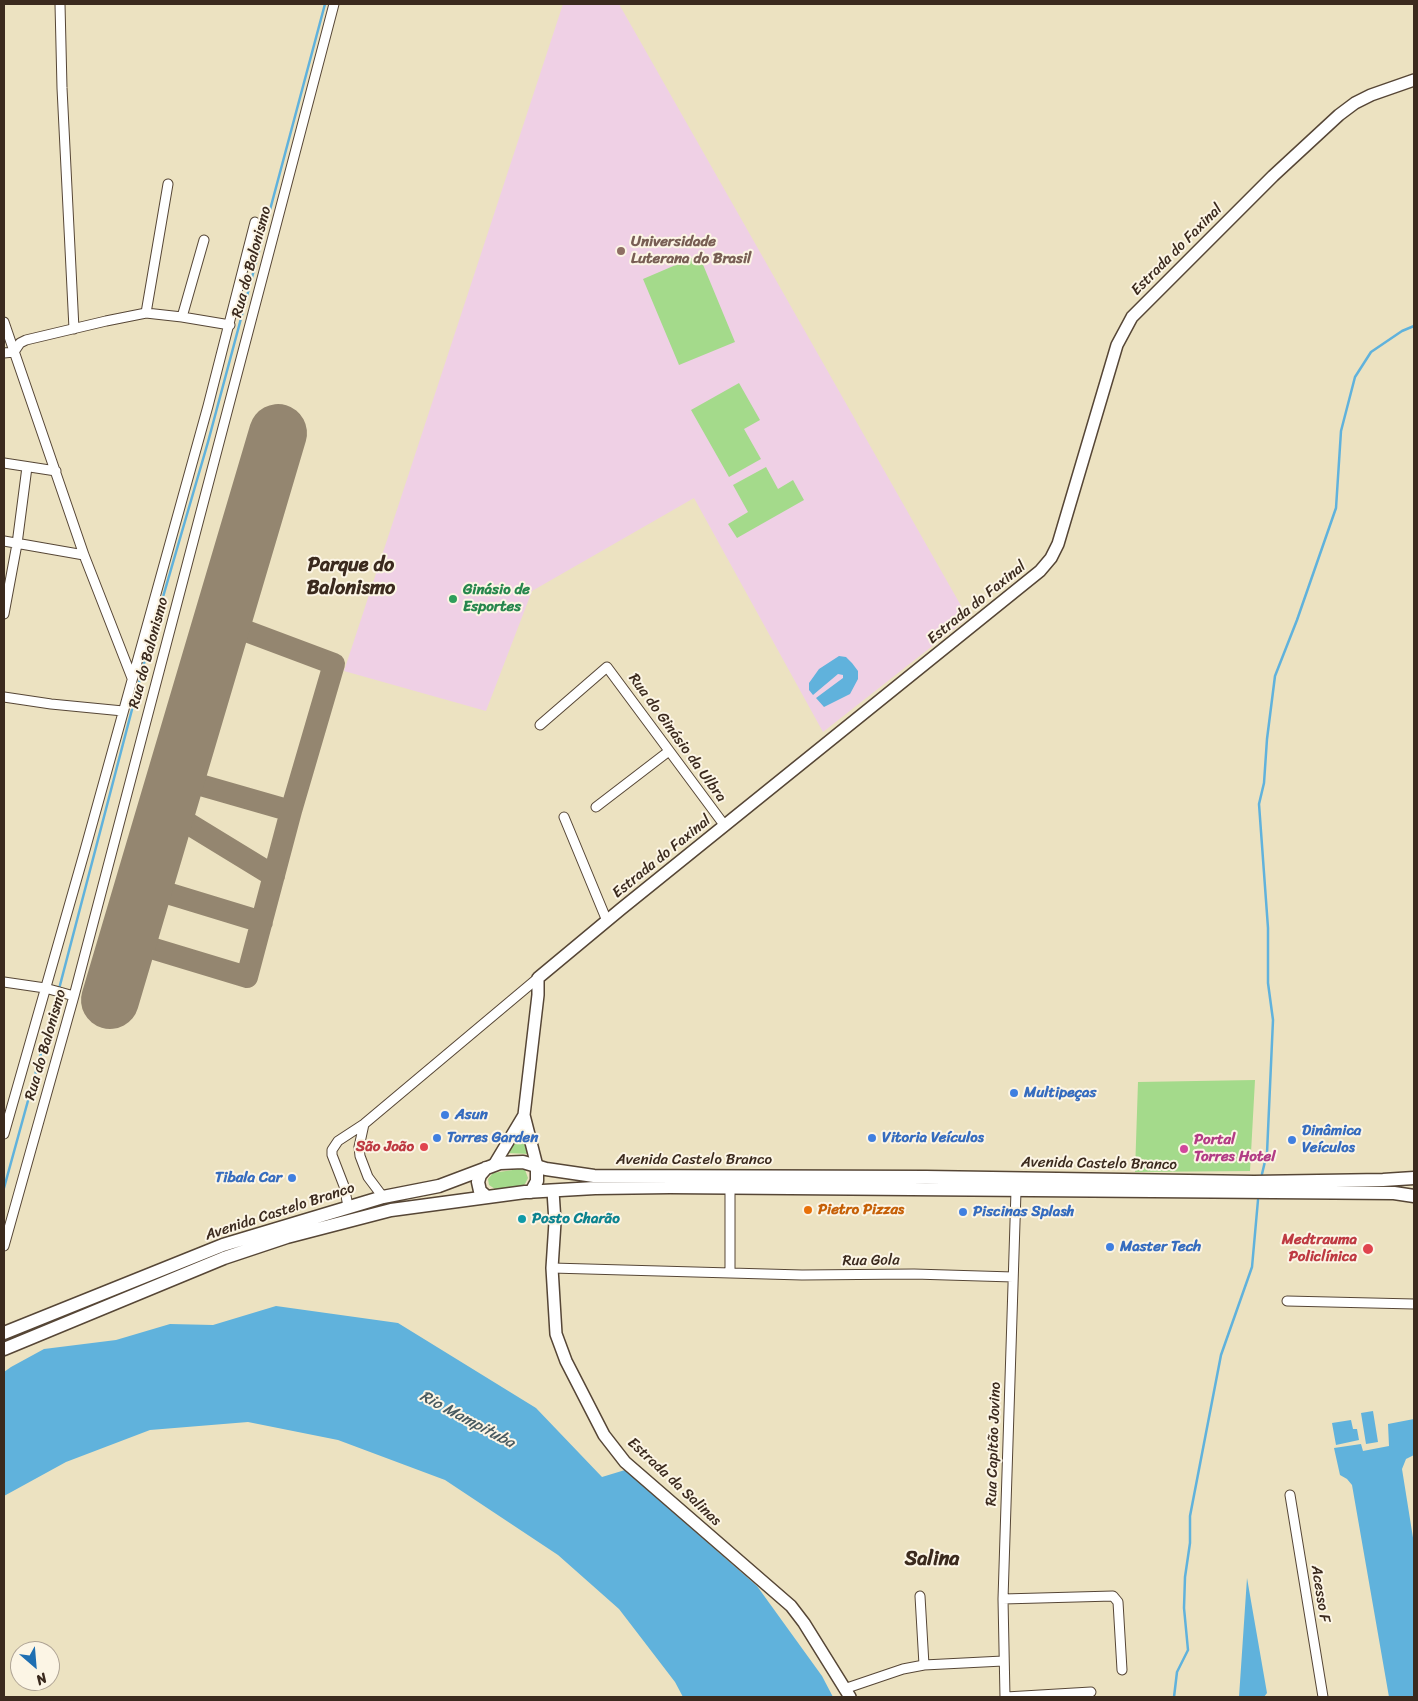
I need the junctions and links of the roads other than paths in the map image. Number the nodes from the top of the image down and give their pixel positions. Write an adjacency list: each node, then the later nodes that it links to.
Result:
1 (60, 4): 11 (street)
2 (334, 4): 33 (street, Rua do Balonismo)
3 (1414, 80): 28 (street, Estrada do Faxinal)
4 (168, 184): 7 (street)
5 (255, 222): 10 (street, Rua do Balonismo)
6 (204, 240): 8 (street)
7 (146, 313): 8 (street); 11 (street)
8 (182, 317): 10 (street)
9 (4, 322): 12 (street)
10 (230, 325): 21 (street, Rua do Balonismo)
11 (74, 328): 12 (street)
12 (14, 352): 13 (street); 16 (street)
13 (4, 353)
14 (4, 463): 15 (street)
15 (27, 467): 16 (street); 18 (street)
16 (56, 471): 19 (street)
17 (4, 542): 18 (street)
18 (17, 544): 19 (street); 20 (street)
19 (84, 555): 21 (street)
20 (4, 614)
21 (132, 678): 23 (street, Rua do Balonismo)
22 (4, 697): 23 (street)
23 (123, 710): 32 (street, Rua do Balonismo)
24 (540, 725): 25 (street, Rua do Ginásio da Ulbra)
25 (669, 751): 26 (street); 28 (street, Rua do Ginásio da Ulbra)
26 (596, 807)
27 (564, 816): 29 (street)
28 (725, 826): 29 (street, Estrada do Faxinal)
29 (607, 921): 30 (street, Estrada do Faxinal)
30 (538, 978): 36 (street); 37 (street)
31 (4, 982): 32 (street)
32 (48, 989): 33 (street); 35 (street, Rua do Balonismo)
33 (70, 995): 50 (street, Rua do Balonismo)
34 (4, 1093): 35 (street)
35 (14, 1096): 38 (street, Rua do Balonismo)
36 (524, 1115): 39 (street); 40 (street)
37 (364, 1124): 46 (street); 49 (street)
38 (4, 1134)
39 (490, 1166): 40 (main road, Avenida Castelo Branco); 46 (main road, Avenida Castelo Branco); 48 (main road)
40 (542, 1168): 41 (main road, Avenida Castelo Branco); 43 (main road); 45 (main road)
41 (1414, 1178)
42 (730, 1188): 43 (main road, Avenida Castelo Branco); 44 (main road, Avenida Castelo Branco); 52 (street)
43 (553, 1191): 45 (main road, Avenida Castelo Branco); 51 (street, Estrada da Salinas)
44 (1016, 1191): 47 (main road, Avenida Castelo Branco); 53 (street, Rua Capitão Jovino)
45 (531, 1192): 48 (main road, Avenida Castelo Branco)
46 (383, 1196): 49 (main road, Avenida Castelo Branco)
47 (1414, 1196)
48 (487, 1197): 57 (main road, Avenida Castelo Branco)
49 (348, 1206): 56 (main road, Avenida Castelo Branco)
50 (4, 1246)
51 (552, 1268): 52 (street, Rua Gola); 65 (street, Estrada da Salinas)
52 (730, 1273): 53 (street, Rua Gola)
53 (1013, 1277): 60 (street, Rua Capitão Jovino)
54 (1287, 1301): 55 (street)
55 (1414, 1304)
56 (5, 1331)
57 (4, 1349)
58 (1290, 1495): 67 (street, Acesso F)
59 (920, 1596): 62 (street)
60 (1003, 1599): 61 (street, Rua Capitão Jovino); 63 (street)
61 (1003, 1662): 62 (street); 66 (street, Rua Capitão Jovino)
62 (924, 1664): 65 (street)
63 (1122, 1670)
64 (1091, 1692): 66 (street)
65 (847, 1693)
66 (1005, 1697)
67 (1323, 1697)

